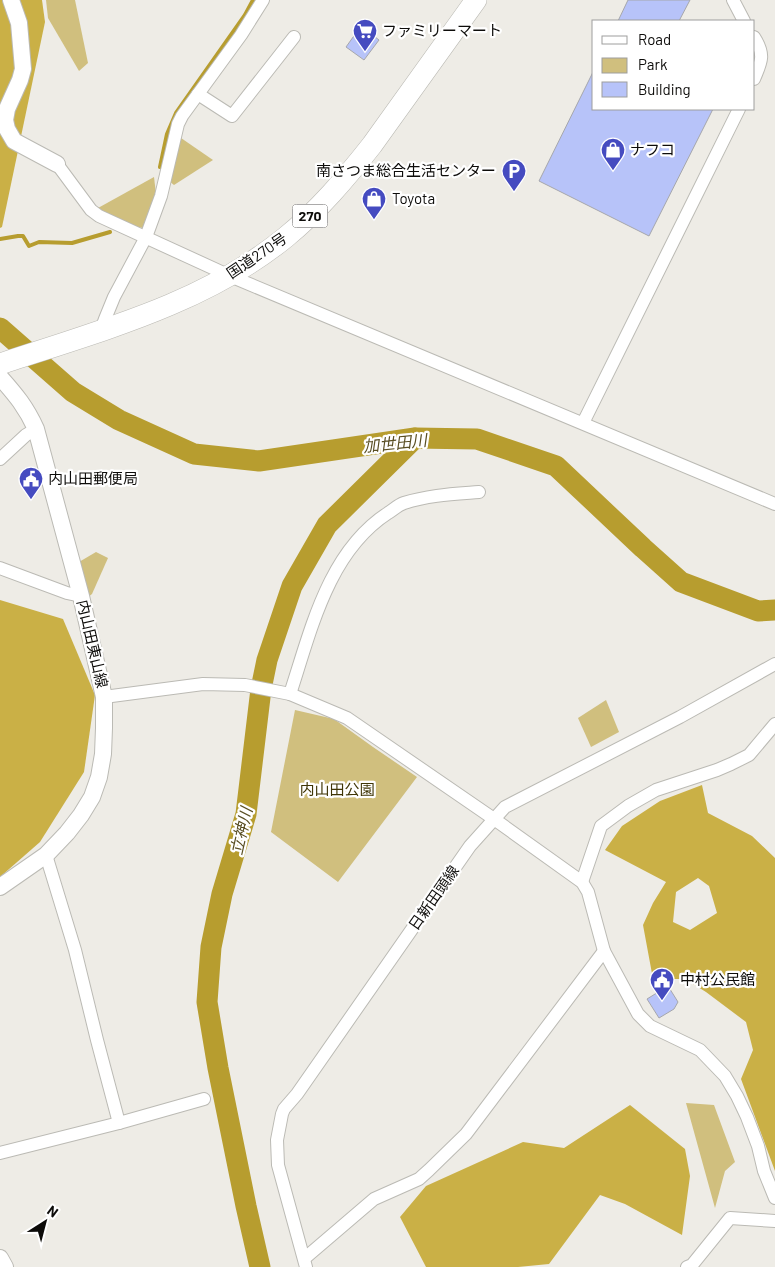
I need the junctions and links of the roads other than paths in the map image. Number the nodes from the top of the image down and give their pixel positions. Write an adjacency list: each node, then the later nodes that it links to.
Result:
1 (11, 0): 11 (street)
2 (263, 0): 9 (street)
3 (476, 0): 13 (highway, 国道270号 / 270)
4 (733, 0): 5 (street)
5 (743, 20)
6 (294, 37): 9 (street)
7 (755, 39): 8 (street)
8 (755, 77)
9 (198, 94): 12 (street)
10 (739, 110): 16 (street)
11 (56, 164): 12 (street)
12 (146, 238): 13 (street); 14 (street)
13 (230, 276): 14 (highway, 国道270号 / 270); 16 (street)
14 (101, 330): 15 (highway, 国道270号 / 270)
15 (1, 368): 17 (street, 内山田東山線)
16 (583, 423): 20 (street)
17 (36, 429): 18 (street); 22 (street, 内山田東山線)
18 (0, 459)
19 (479, 492): 24 (street)
20 (775, 504)
21 (0, 568): 22 (street)
22 (81, 596): 25 (street, 内山田東山線)
23 (775, 664): 27 (street, 日新田頭線)
24 (285, 693): 25 (street); 27 (street)
25 (104, 697): 28 (street, 内山田東山線)
26 (775, 724): 29 (street)
27 (494, 819): 29 (street); 38 (street, 日新田頭線)
28 (46, 855): 30 (street, 内山田東山線); 33 (street)
29 (582, 882): 31 (street)
30 (0, 888)
31 (604, 951): 35 (street); 38 (street)
32 (204, 1099): 33 (street)
33 (119, 1123): 34 (street)
34 (0, 1153)
35 (775, 1198)
36 (775, 1221): 40 (street)
37 (0, 1258): 39 (street)
38 (305, 1263)
39 (5, 1267)
40 (687, 1267)

